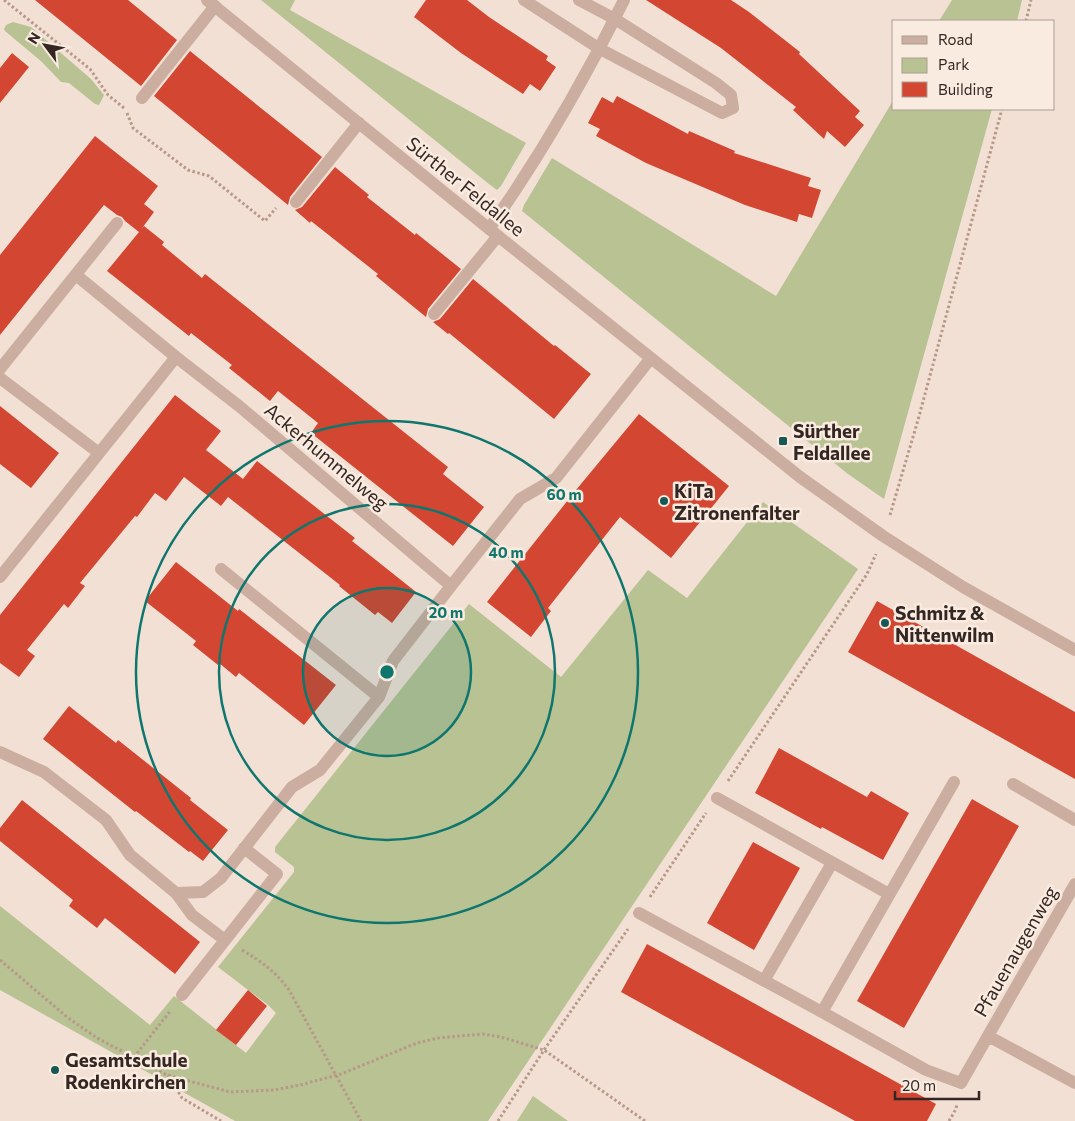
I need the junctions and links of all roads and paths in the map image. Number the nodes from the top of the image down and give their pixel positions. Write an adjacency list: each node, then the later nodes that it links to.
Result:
1 (4, 0): 14 (path)
2 (524, 0): 9 (street)
3 (580, 0): 7 (street)
4 (624, 0): 7 (street)
5 (1031, 0): 8 (path)
6 (211, 3): 10 (street); 12 (street, Sürther Feldallee)
7 (615, 19): 9 (street); 9 (street)
8 (1026, 20)
9 (600, 49): 16 (street)
10 (142, 98)
11 (1002, 110): 24 (path)
12 (359, 123): 13 (street); 16 (street, Sürther Feldallee)
13 (296, 202)
14 (278, 206)
15 (117, 223): 17 (street)
16 (493, 232): 18 (street); 20 (street, Sürther Feldallee)
17 (76, 275): 19 (street, Ackerhummelweg); 21 (street)
18 (434, 314)
19 (176, 357): 23 (street); 27 (street, Ackerhummelweg)
20 (651, 358): 24 (street, Sürther Feldallee); 27 (street)
21 (0, 369)
22 (0, 378): 23 (street)
23 (99, 453): 26 (street)
24 (883, 536): 28 (street, Sürther Feldallee); 33 (path)
25 (221, 569): 29 (street)
26 (0, 577)
27 (451, 586): 29 (street)
28 (1075, 650)
29 (379, 697): 35 (street)
30 (0, 752): 38 (street)
31 (954, 782): 39 (street)
32 (1013, 784): 34 (street)
33 (717, 798): 36 (street); 40 (path)
34 (1075, 820)
35 (244, 848): 38 (street); 41 (street)
36 (832, 863): 39 (street); 43 (street)
37 (1075, 884): 46 (street, Pfauenaugenweg)
38 (176, 893): 41 (street)
39 (889, 894): 45 (street)
40 (639, 913): 43 (street, Pfauenaugenweg); 47 (path)
41 (225, 940): 44 (street); 50 (path)
42 (0, 960): 48 (path)
43 (764, 979): 45 (street, Pfauenaugenweg)
44 (182, 995): 48 (path)
45 (822, 1012): 46 (street, Pfauenaugenweg)
46 (988, 1036): 51 (street, Pfauenaugenweg)
47 (544, 1050): 50 (path); 54 (path); 55 (path)
48 (134, 1057): 49 (path)
49 (167, 1075): 50 (path); 52 (path)
50 (337, 1075): 53 (path)
51 (1075, 1083)
52 (221, 1121)
53 (361, 1121)
54 (498, 1121)
55 (645, 1121)

